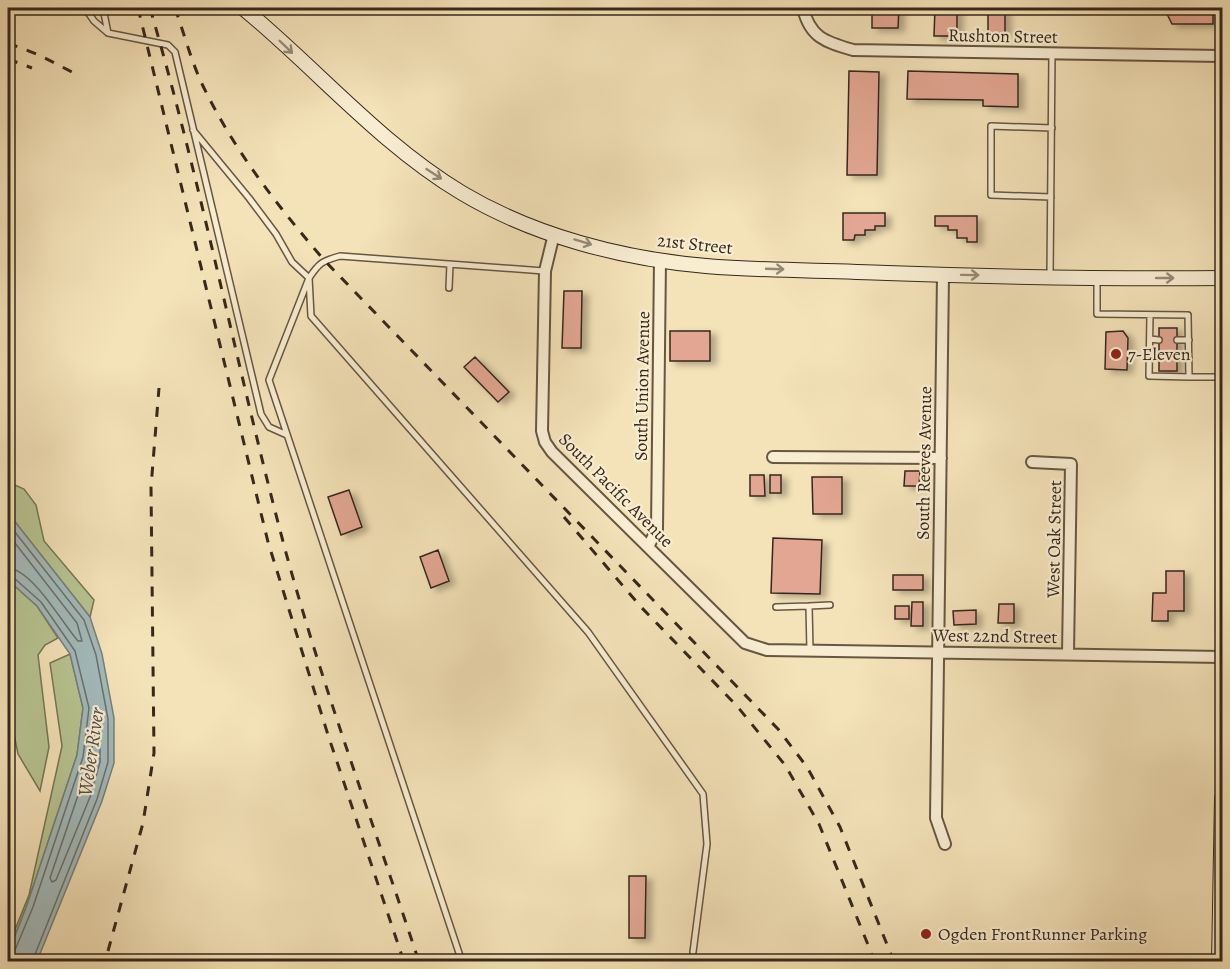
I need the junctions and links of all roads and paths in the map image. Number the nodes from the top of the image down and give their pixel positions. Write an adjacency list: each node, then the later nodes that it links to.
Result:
1 (85, 8): 5 (lane)
2 (103, 8): 5 (lane)
3 (243, 8): 11 (main road, 21st Street, one-way to 11)
4 (803, 8): 6 (street, Rushton Street)
5 (108, 33): 9 (lane)
6 (1052, 53): 7 (street, Rushton Street); 8 (lane)
7 (1222, 56)
8 (1052, 128): 10 (lane); 10 (lane)
9 (193, 130): 18 (lane); 32 (lane)
10 (1051, 197): 16 (lane)
11 (554, 234): 12 (main road, 21st Street, one-way to 12); 14 (street, South Pacific Avenue)
12 (660, 260): 15 (main road, 21st Street, one-way to 15); 36 (street, South Union Avenue)
13 (450, 264): 14 (lane); 18 (lane); 20 (lane)
14 (545, 271): 36 (street, South Pacific Avenue)
15 (943, 275): 16 (main road, 21st Street, one-way to 16); 34 (street, South Reeves Avenue)
16 (1050, 276): 17 (main road, 21st Street)
17 (1097, 277): 19 (main road, 21st Street, one-way to 19); 21 (lane)
18 (309, 278): 32 (lane); 47 (lane)
19 (1222, 278)
20 (449, 288)
21 (1150, 315): 22 (lane); 25 (lane)
22 (1150, 339): 23 (lane); 26 (lane)
23 (1159, 340)
24 (1177, 340): 25 (lane)
25 (1189, 340): 29 (lane)
26 (1149, 357): 27 (lane); 30 (lane)
27 (1159, 357)
28 (1176, 358): 29 (lane)
29 (1189, 358): 30 (lane)
30 (1189, 377): 31 (lane)
31 (1222, 377)
32 (287, 435): 48 (lane)
33 (773, 457): 34 (street)
34 (941, 458): 42 (street, South Reeves Avenue)
35 (1032, 462): 43 (street, West Oak Street)
36 (648, 547): 40 (street, South Pacific Avenue)
37 (809, 606): 38 (lane); 39 (lane); 41 (lane)
38 (830, 606)
39 (776, 607)
40 (767, 650): 41 (street, West 22nd Street)
41 (810, 651): 42 (street, West 22nd Street)
42 (937, 652): 43 (street, West 22nd Street); 46 (street, South Reeves Avenue)
43 (1068, 653): 44 (street, West 22nd Street)
44 (1222, 657)
45 (1222, 798): 49 (main road)
46 (945, 844)
47 (693, 952)
48 (462, 962)
49 (1219, 962)

